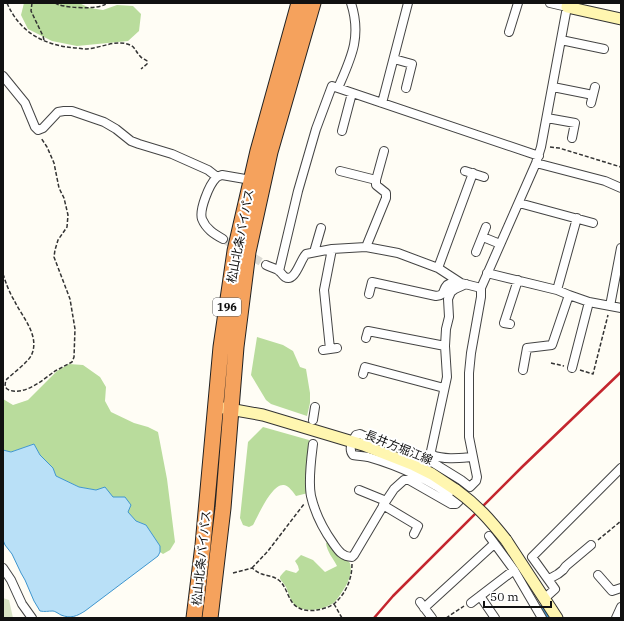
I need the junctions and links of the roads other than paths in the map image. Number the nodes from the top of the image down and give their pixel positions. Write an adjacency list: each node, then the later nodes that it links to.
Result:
1 (299, 3): 28 (highway, 松山北条バイパス / 196)
2 (313, 3): 68 (highway, 松山北条バイパス / 196)
3 (351, 3): 16 (street)
4 (408, 3): 12 (street)
5 (518, 3): 9 (street)
6 (550, 3): 7 (street)
7 (567, 5): 8 (main road); 10 (street)
8 (621, 19)
9 (509, 32)
10 (561, 40): 11 (street); 14 (street)
11 (604, 49)
12 (394, 59): 17 (street); 19 (street)
13 (3, 76): 26 (street)
14 (553, 87): 15 (street); 20 (street)
15 (595, 87)
16 (338, 88): 18 (street); 46 (street)
17 (406, 88)
18 (352, 93): 19 (street); 21 (street)
19 (382, 103): 24 (street)
20 (547, 118): 22 (street); 24 (street)
21 (342, 131)
22 (572, 138)
23 (384, 151): 29 (street)
24 (537, 159): 30 (street); 31 (street)
25 (340, 171): 29 (street)
26 (217, 177): 28 (street); 37 (street)
27 (484, 177): 45 (street)
28 (251, 180): 66 (highway, 松山北条バイパス / 196)
29 (376, 180): 39 (street)
30 (621, 188)
31 (519, 203): 32 (street); 38 (street)
32 (577, 218): 33 (street); 52 (street)
33 (593, 223)
34 (486, 227): 36 (street)
35 (321, 228): 42 (street)
36 (482, 237): 38 (street); 43 (street)
37 (223, 239)
38 (500, 244): 47 (street)
39 (366, 247): 41 (street); 45 (street)
40 (621, 248): 56 (street)
41 (332, 249): 42 (street); 61 (street)
42 (314, 252): 46 (street)
43 (476, 252)
44 (266, 265): 46 (street)
45 (438, 268): 49 (street)
46 (279, 271)
47 (487, 273): 48 (street); 51 (street)
48 (518, 280): 52 (street); 58 (street)
49 (457, 281): 50 (street); 53 (street)
50 (466, 284): 51 (street); 60 (street)
51 (481, 288): 72 (street)
52 (557, 290): 54 (street)
53 (369, 294)
54 (569, 295): 55 (street); 63 (street)
55 (589, 302): 56 (street); 62 (street)
56 (610, 306): 57 (street)
57 (621, 308)
58 (510, 324)
59 (366, 338): 60 (street)
60 (445, 346): 65 (street)
61 (330, 349)
62 (572, 368)
63 (523, 370)
64 (362, 374): 65 (street)
65 (444, 388): 72 (street)
66 (216, 407): 68 (main road, 長井方堀江線); 92 (highway, 松山北条バイパス / 196)
67 (315, 407): 69 (street)
68 (231, 410): 70 (main road, 長井方堀江線); 93 (highway, 松山北条バイパス / 196)
69 (313, 420)
70 (352, 442): 74 (street); 76 (main road, 長井方堀江線)
71 (313, 444): 77 (street)
72 (473, 457): 74 (street)
73 (620, 470): 85 (street)
74 (470, 487): 76 (street)
75 (359, 490): 77 (street)
76 (458, 495): 77 (street); 88 (main road, 長井方堀江線, bridge)
77 (385, 503): 78 (street)
78 (414, 534)
79 (488, 536): 80 (street)
80 (494, 544): 83 (street); 94 (street)
81 (591, 545): 85 (street)
82 (3, 568): 91 (street)
83 (514, 570): 87 (street); 96 (street)
84 (598, 574): 86 (street)
85 (548, 579): 88 (street)
86 (621, 588)
87 (480, 596): 89 (street); 95 (street)
88 (545, 598): 97 (main road, 長井方堀江線)
89 (471, 603)
90 (621, 607): 98 (street)
91 (32, 618)
92 (194, 618)
93 (210, 618)
94 (432, 618)
95 (495, 618)
96 (542, 618)
97 (558, 618)
98 (616, 618)

